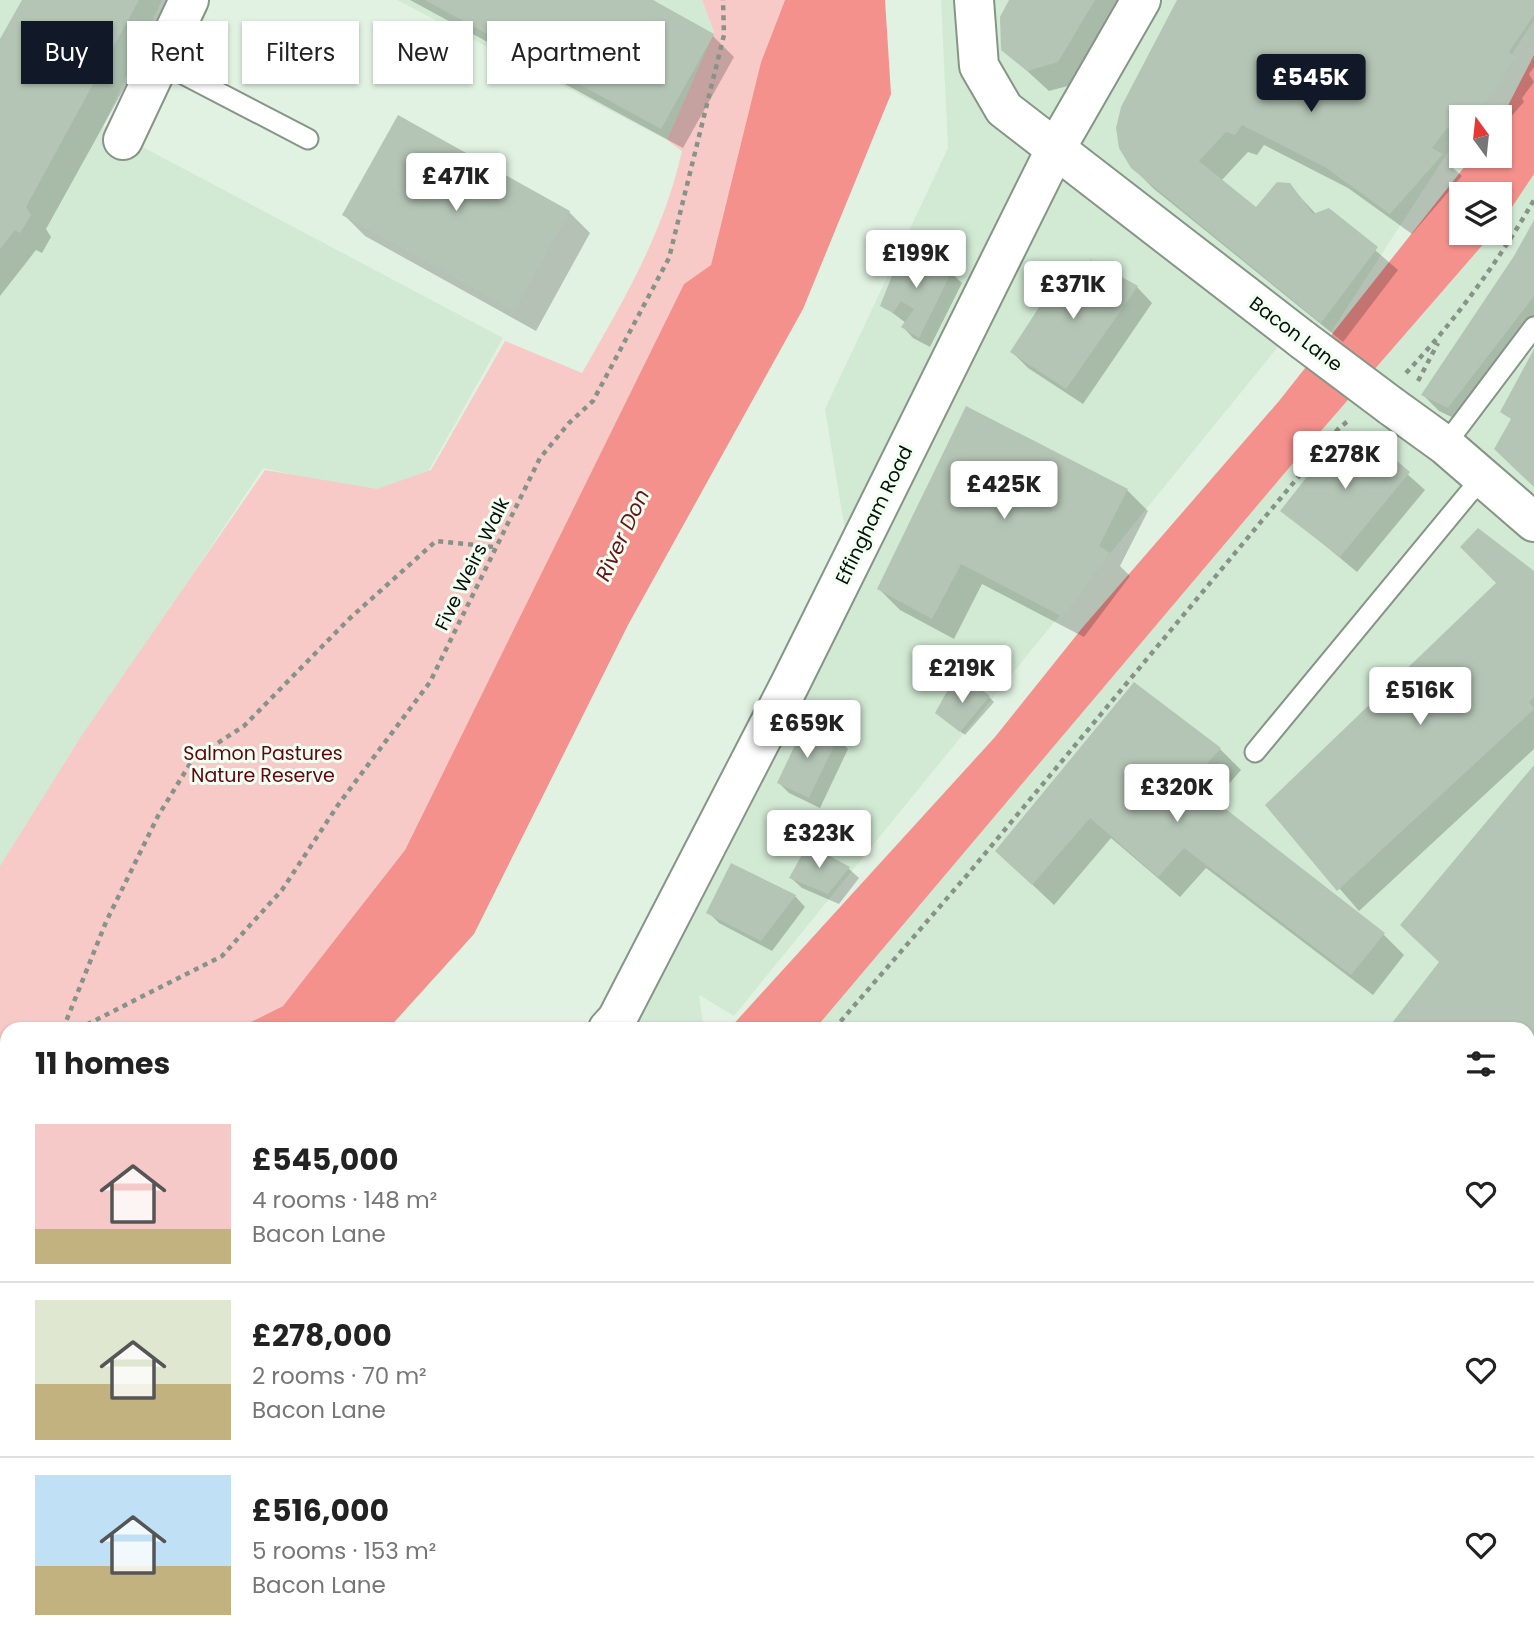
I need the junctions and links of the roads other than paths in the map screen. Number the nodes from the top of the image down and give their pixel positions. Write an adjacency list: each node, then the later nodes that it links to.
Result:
1 (189, 0): 4 (main road)
2 (974, 0): 9 (main road, Bacon Lane)
3 (1141, 0): 9 (main road, Effingham Road)
4 (179, 21)
5 (150, 84): 8 (main road)
6 (202, 84): 7 (lane)
7 (308, 139)
8 (123, 140)
9 (1056, 148): 11 (main road, Bacon Lane, bridge); 15 (main road, Effingham Road)
10 (1534, 327): 11 (lane)
11 (1445, 445): 12 (main road, Bacon Lane)
12 (1485, 478): 13 (main road, Bacon Lane); 14 (lane)
13 (1534, 522)
14 (1255, 752)
15 (614, 1022)

